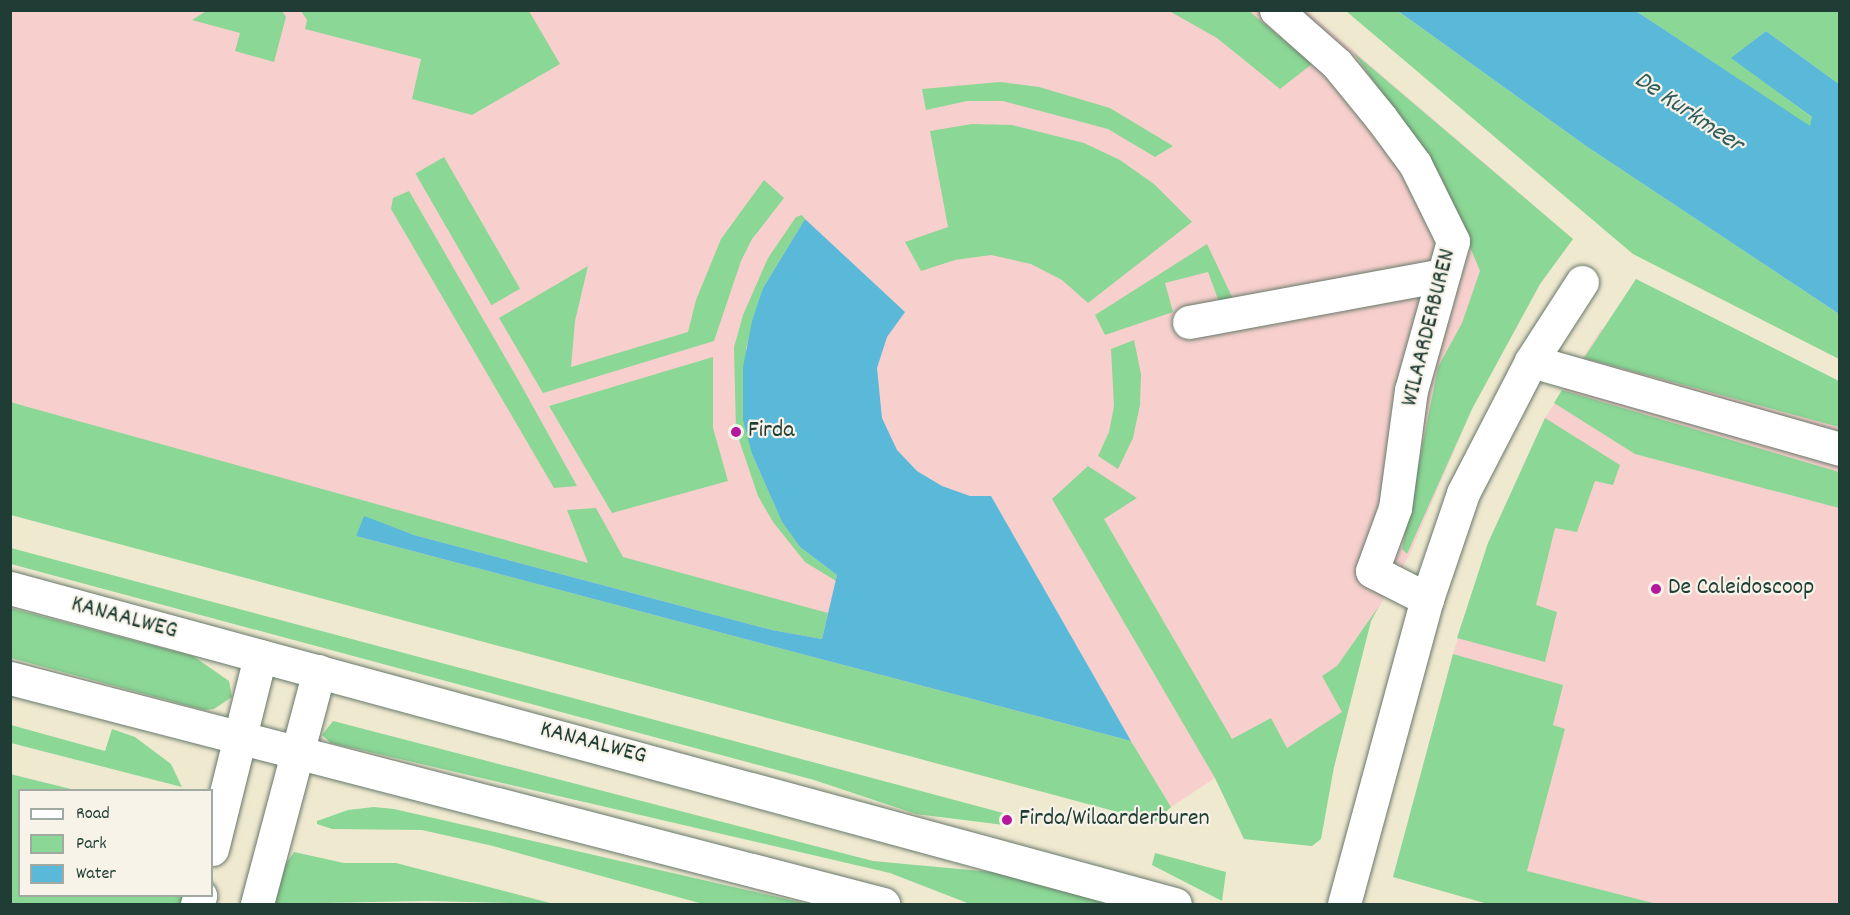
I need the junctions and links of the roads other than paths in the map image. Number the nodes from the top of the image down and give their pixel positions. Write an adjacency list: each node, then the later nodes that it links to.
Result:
1 (1276, 10): 2 (main road, WILAARDERBUREN)
2 (1442, 275): 4 (main road); 8 (main road, WILAARDERBUREN)
3 (1582, 282): 5 (main road)
4 (1189, 322)
5 (1531, 361): 6 (main road); 8 (main road)
6 (1839, 449)
7 (10, 588): 9 (main road, KANAALWEG)
8 (1427, 599): 18 (main road)
9 (260, 656): 10 (main road, KANAALWEG); 12 (main road)
10 (319, 670): 13 (main road); 17 (main road, KANAALWEG)
11 (10, 678): 12 (main road)
12 (239, 739): 13 (main road); 14 (main road)
13 (297, 755): 15 (main road); 16 (main road)
14 (213, 845)
15 (257, 904)
16 (884, 904)
17 (1175, 904)
18 (1344, 904)

